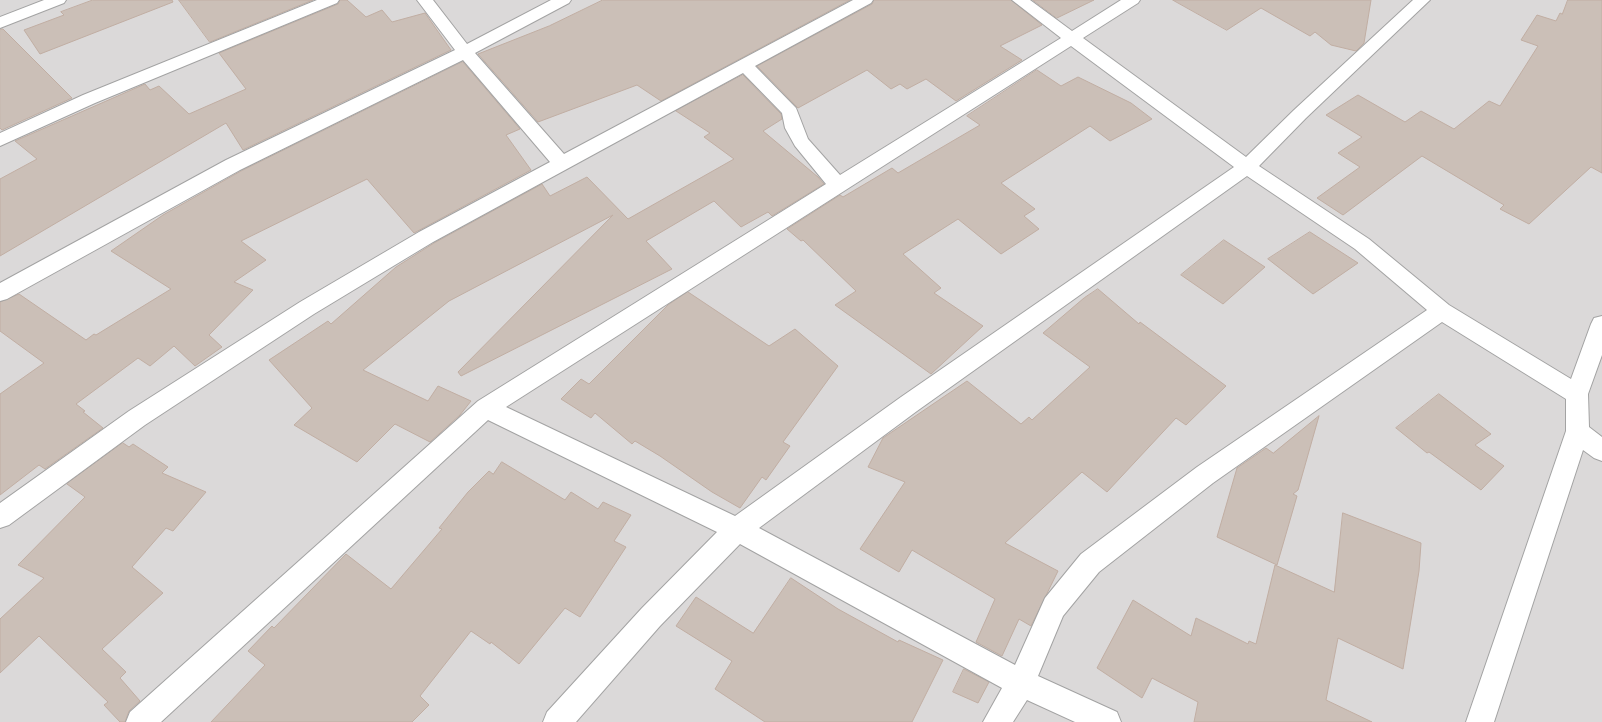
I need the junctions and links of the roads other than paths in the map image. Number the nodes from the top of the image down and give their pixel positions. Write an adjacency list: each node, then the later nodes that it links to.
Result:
1 (58, 0): 9 (street)
2 (331, 0): 13 (street)
3 (425, 0): 11 (street)
4 (564, 0): 11 (street)
5 (864, 0): 12 (street)
6 (1020, 0): 10 (street)
7 (1132, 0): 10 (street)
8 (1422, 0): 15 (street)
9 (0, 23)
10 (1072, 38): 15 (street); 16 (street)
11 (465, 52): 14 (street); 17 (street)
12 (744, 65): 14 (street); 16 (street)
13 (0, 140)
14 (561, 163): 25 (street)
15 (1247, 167): 18 (street); 26 (street)
16 (838, 186): 22 (street)
17 (0, 293)
18 (1442, 311): 21 (street); 27 (street)
19 (1602, 324): 20 (street)
20 (1596, 360): 21 (street)
21 (1577, 394): 23 (street)
22 (486, 408): 26 (street); 28 (street)
23 (1578, 431): 24 (street); 32 (street)
24 (1602, 451)
25 (0, 517)
26 (737, 529): 27 (street); 29 (street)
27 (1021, 683): 30 (street); 31 (street)
28 (140, 722)
29 (557, 722)
30 (997, 722)
31 (1107, 722)
32 (1480, 722)

